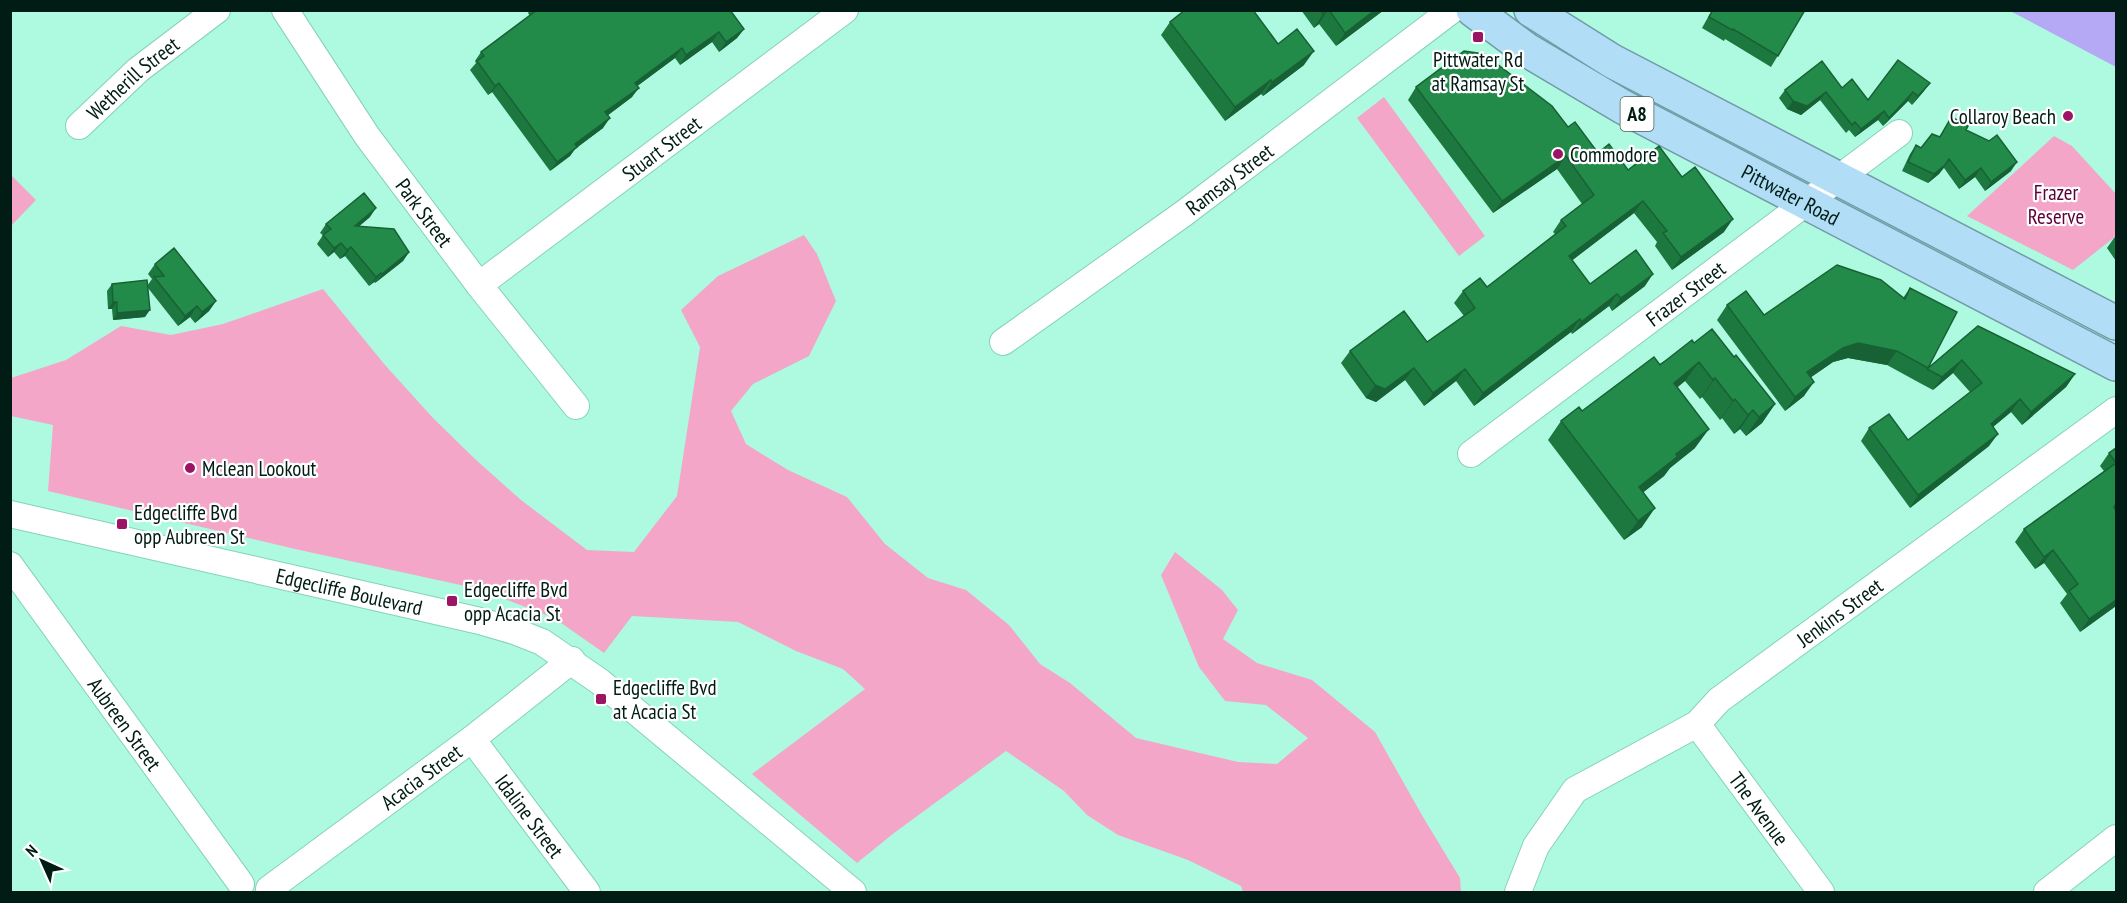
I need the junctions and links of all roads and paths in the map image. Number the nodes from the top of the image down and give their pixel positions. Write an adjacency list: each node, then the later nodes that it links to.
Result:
1 (217, 10): 7 (street, Wetherill Street)
2 (285, 10): 11 (street, Park Street)
3 (845, 10): 11 (street, Stuart Street)
4 (1452, 10): 13 (street, Ramsay Street)
5 (1473, 10): 10 (highway, Pittwater Road / A8)
6 (1532, 10): 9 (highway, Pittwater Road / A8)
7 (79, 126)
8 (1899, 133): 9 (street, Frazer Street)
9 (1839, 178): 10 (street, Frazer Street); 12 (highway, Pittwater Road / A8)
10 (1808, 202): 14 (highway, Pittwater Road / A8); 17 (street, Frazer Street)
11 (479, 285): 15 (street, Park Street)
12 (2116, 322)
13 (1003, 342)
14 (2116, 364)
15 (576, 406)
16 (2116, 410): 21 (street, Jenkins Street)
17 (1471, 454)
18 (12, 521): 20 (street, Edgecliffe Boulevard)
19 (10, 565): 24 (street, Aubreen Street)
20 (572, 660): 22 (street, Acacia Street); 27 (street, Edgecliffe Boulevard)
21 (1697, 724): 28 (street, Jenkins Street); 29 (street, The Avenue)
22 (472, 739): 25 (street, Acacia Street); 26 (street, Idaline Street)
23 (2116, 838): 30 (street)
24 (238, 888): 25 (street)
25 (269, 891)
26 (587, 892)
27 (853, 892)
28 (1518, 892)
29 (1821, 892)
30 (2047, 892)

